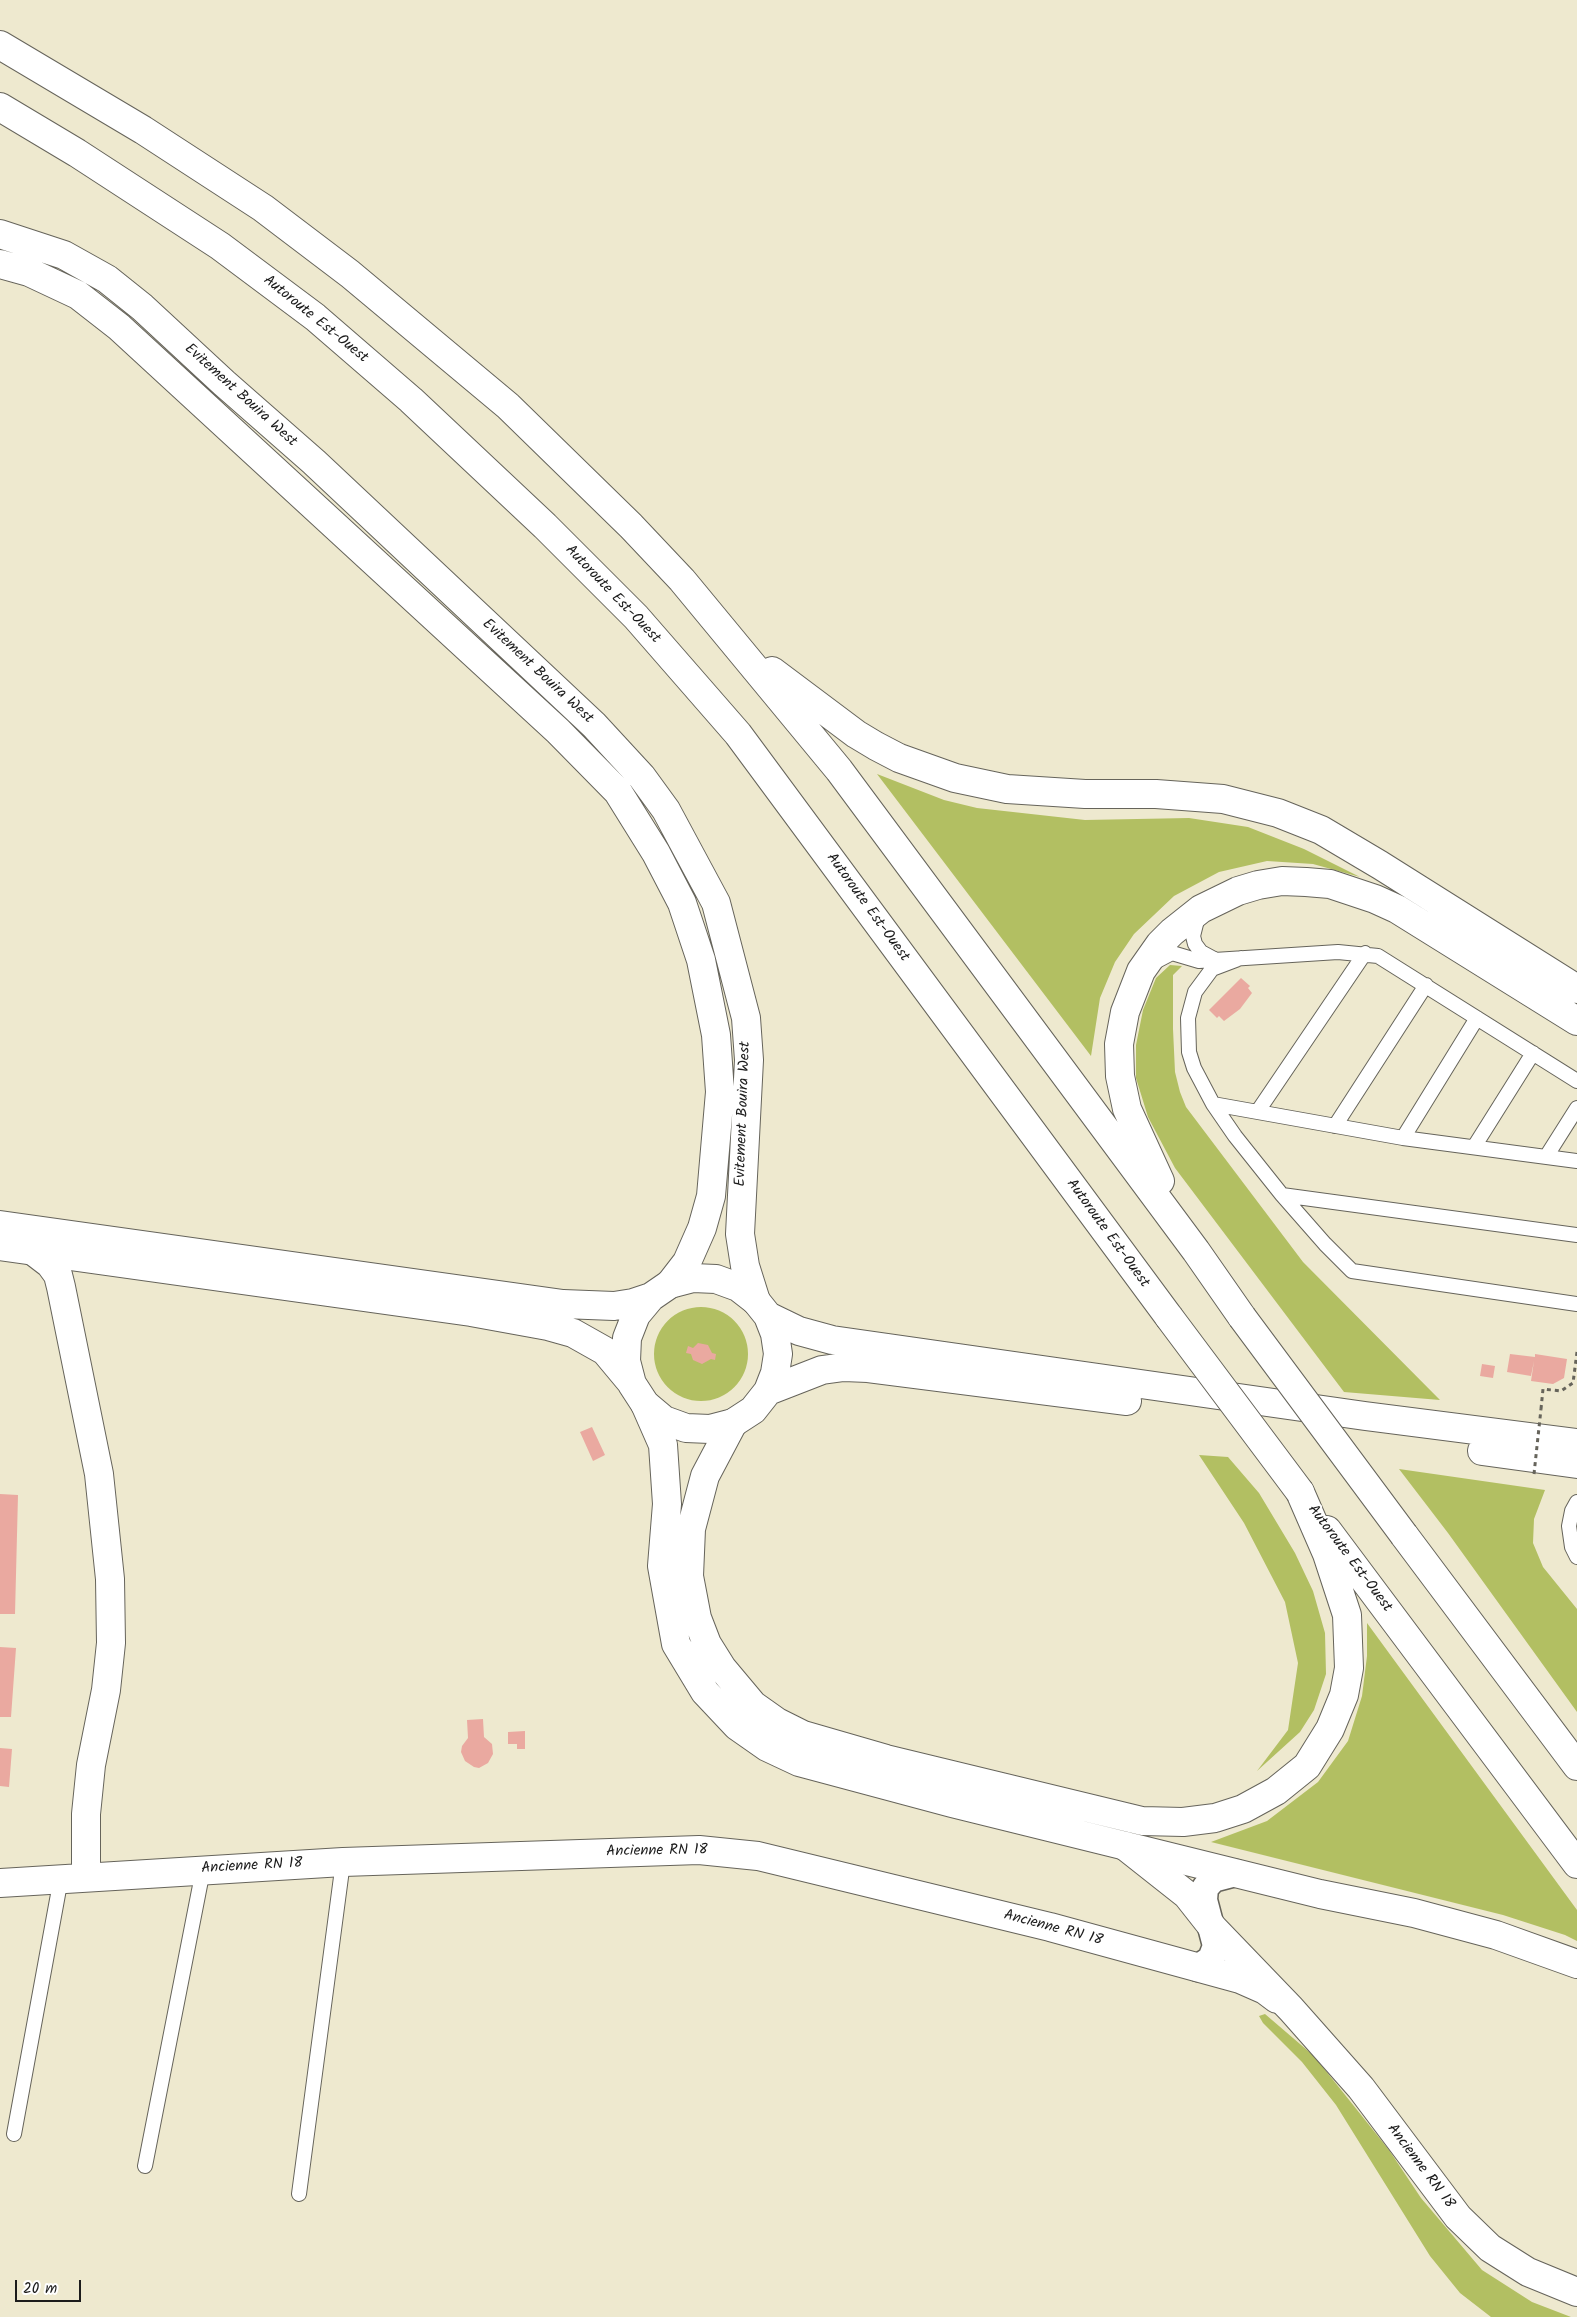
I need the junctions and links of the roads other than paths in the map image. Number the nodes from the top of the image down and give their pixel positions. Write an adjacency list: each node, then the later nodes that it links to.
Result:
1 (0, 46): 5 (main road)
2 (0, 108): 41 (main road, Autoroute Est-Ouest, bridge)
3 (0, 234): 35 (main road, Evitement Bouira West)
4 (0, 264): 33 (main road, Evitement Bouira West)
5 (732, 640): 12 (main road); 30 (main road)
6 (1201, 910): 9 (lane); 10 (main road); 14 (main road)
7 (1366, 953): 8 (lane); 11 (lane); 19 (lane)
8 (1241, 958): 9 (lane); 17 (lane)
9 (1214, 959): 10 (lane)
10 (1141, 972): 30 (main road)
11 (1426, 986): 13 (lane); 20 (lane)
12 (1577, 989)
13 (1477, 1018): 15 (lane); 21 (lane)
14 (1577, 1021)
15 (1533, 1053): 16 (lane); 22 (lane)
16 (1577, 1081)
17 (1213, 1104): 19 (lane); 25 (lane)
18 (1577, 1108): 23 (lane)
19 (1258, 1112): 20 (lane)
20 (1335, 1126): 21 (lane)
21 (1403, 1138): 22 (lane)
22 (1474, 1147): 23 (lane)
23 (1546, 1156): 24 (lane)
24 (1577, 1161)
25 (1282, 1195): 27 (lane); 34 (lane)
26 (0, 1224): 33 (main road)
27 (1577, 1235)
28 (0, 1246): 29 (main road)
29 (33, 1251): 31 (main road); 32 (main road)
30 (1196, 1251): 44 (main road, bridge)
31 (89, 1259): 32 (main road); 37 (main road)
32 (61, 1287): 50 (main road)
33 (660, 1290): 35 (main road); 37 (main road)
34 (1577, 1304)
35 (762, 1308): 36 (main road); 39 (main road)
36 (768, 1391): 38 (main road); 40 (main road)
37 (639, 1394): 38 (main road); 45 (main road)
38 (733, 1423): 41 (main road)
39 (1577, 1443)
40 (1577, 1464)
41 (1300, 1492): 47 (main road, Autoroute Est-Ouest)
42 (1577, 1502): 43 (lane)
43 (1577, 1557)
44 (1577, 1766)
45 (1126, 1846): 49 (main road); 52 (main road, Ancienne RN 18)
46 (343, 1862): 48 (main road, Ancienne RN 18); 54 (main road, Ancienne RN 18); 58 (lane)
47 (1577, 1864)
48 (203, 1870): 50 (main road, Ancienne RN 18); 57 (lane)
49 (1236, 1873): 52 (street); 53 (main road)
50 (73, 1877): 51 (main road, Ancienne RN 18); 56 (lane)
51 (0, 1883)
52 (1213, 1928): 54 (street); 55 (main road, Ancienne RN 18)
53 (1577, 1964)
54 (1198, 1968): 55 (main road, Ancienne RN 18)
55 (1291, 2009): 59 (main road, Ancienne RN 18)
56 (14, 2134)
57 (145, 2166)
58 (299, 2194)
59 (1577, 2292)

